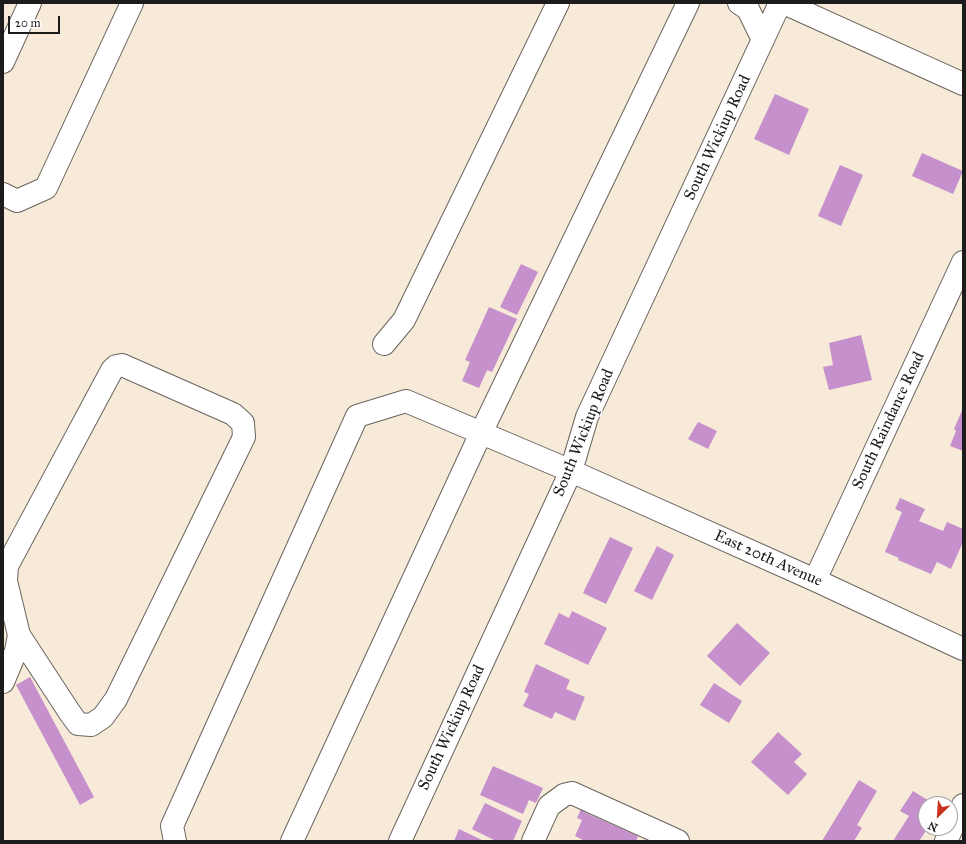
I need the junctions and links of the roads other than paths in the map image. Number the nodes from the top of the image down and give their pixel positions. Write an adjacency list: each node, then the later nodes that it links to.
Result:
1 (30, 3): 9 (street)
2 (132, 3): 11 (street)
3 (558, 3): 13 (street)
4 (688, 3): 14 (street)
5 (739, 3): 8 (street)
6 (780, 3): 8 (street, South Wickiup Road)
7 (784, 3): 10 (street)
8 (763, 40): 15 (street, South Wickiup Road)
9 (3, 62)
10 (963, 84)
11 (3, 194)
12 (963, 262): 16 (street, South Raindance Road)
13 (384, 344)
14 (481, 433): 15 (street, East 20th Avenue); 22 (street, East 20th Avenue); 23 (street)
15 (571, 471): 16 (street, East 20th Avenue); 24 (street, South Wickiup Road)
16 (815, 580): 18 (street, East 20th Avenue)
17 (19, 635): 17 (street); 19 (street)
18 (963, 649)
19 (3, 682)
20 (963, 805): 26 (street)
21 (673, 840): 25 (street)
22 (175, 841)
23 (292, 841)
24 (400, 841)
25 (533, 841)
26 (946, 841)

